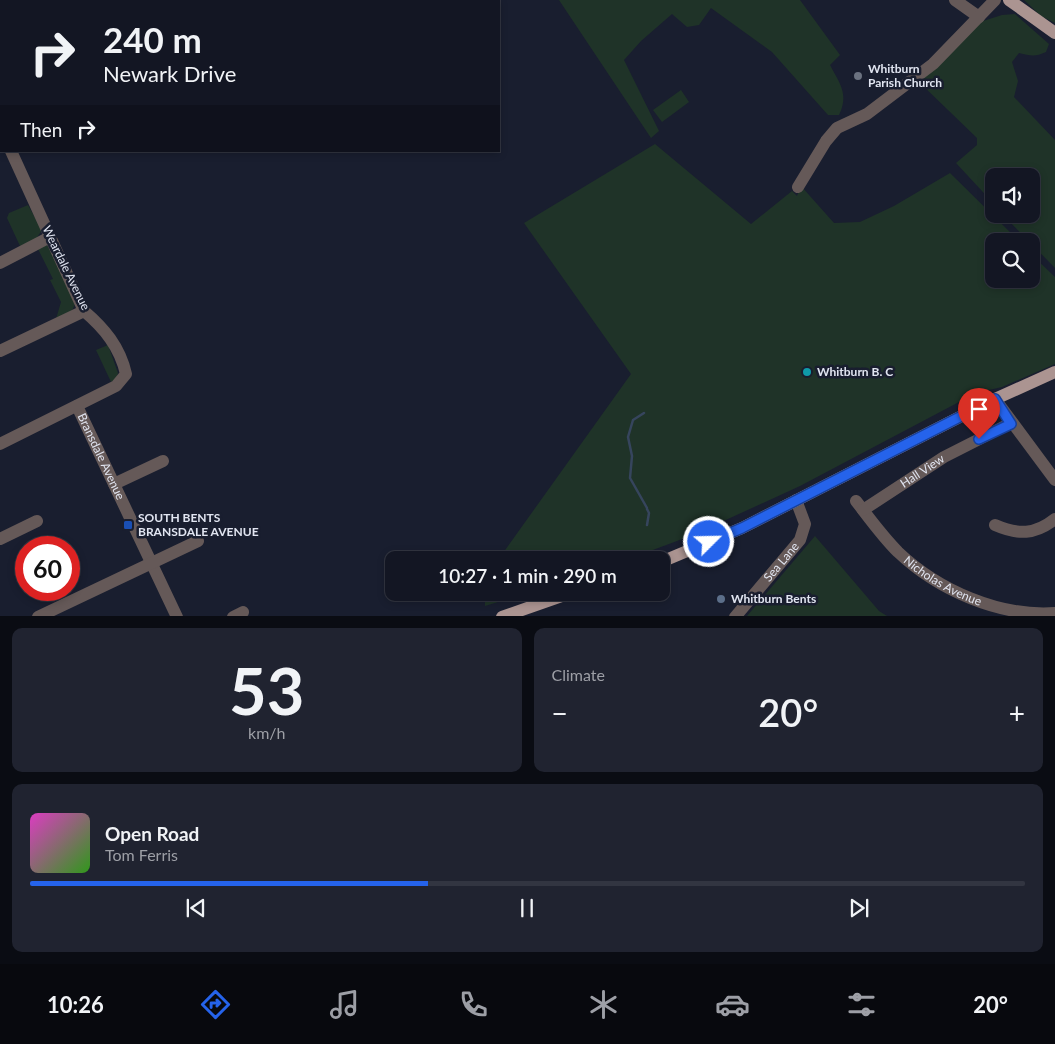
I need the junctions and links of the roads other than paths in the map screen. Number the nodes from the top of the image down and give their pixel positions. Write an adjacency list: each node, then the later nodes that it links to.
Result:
1 (955, 0): 4 (street)
2 (994, 0): 4 (street)
3 (1008, 0): 5 (main road)
4 (979, 17): 7 (street)
5 (1055, 33)
6 (11, 152): 8 (street, Weardale Avenue)
7 (798, 187)
8 (50, 237): 9 (street); 10 (street, Weardale Avenue)
9 (0, 263)
10 (84, 311): 11 (street); 14 (street, Weardale Avenue)
11 (0, 351)
12 (1055, 372): 13 (main road)
13 (995, 399): 15 (street); 20 (main road)
14 (77, 406): 16 (street); 19 (street, Bransdale Avenue)
15 (1011, 424): 18 (street); 21 (street, Hall View)
16 (0, 444)
17 (163, 461): 19 (street)
18 (1055, 480)
19 (114, 484): 28 (street, Bransdale Avenue)
20 (796, 500): 27 (main road); 34 (street, Sea Lane)
21 (860, 506): 30 (street, Nicholas Avenue)
22 (1055, 519): 24 (street)
23 (37, 521): 25 (street)
24 (995, 525)
25 (0, 539)
26 (198, 541): 28 (street)
27 (670, 558)
28 (151, 562): 31 (street); 32 (street, Bransdale Avenue)
29 (549, 601): 33 (main road)
30 (1055, 613)
31 (38, 616)
32 (177, 616)
33 (508, 616)
34 (735, 616)

